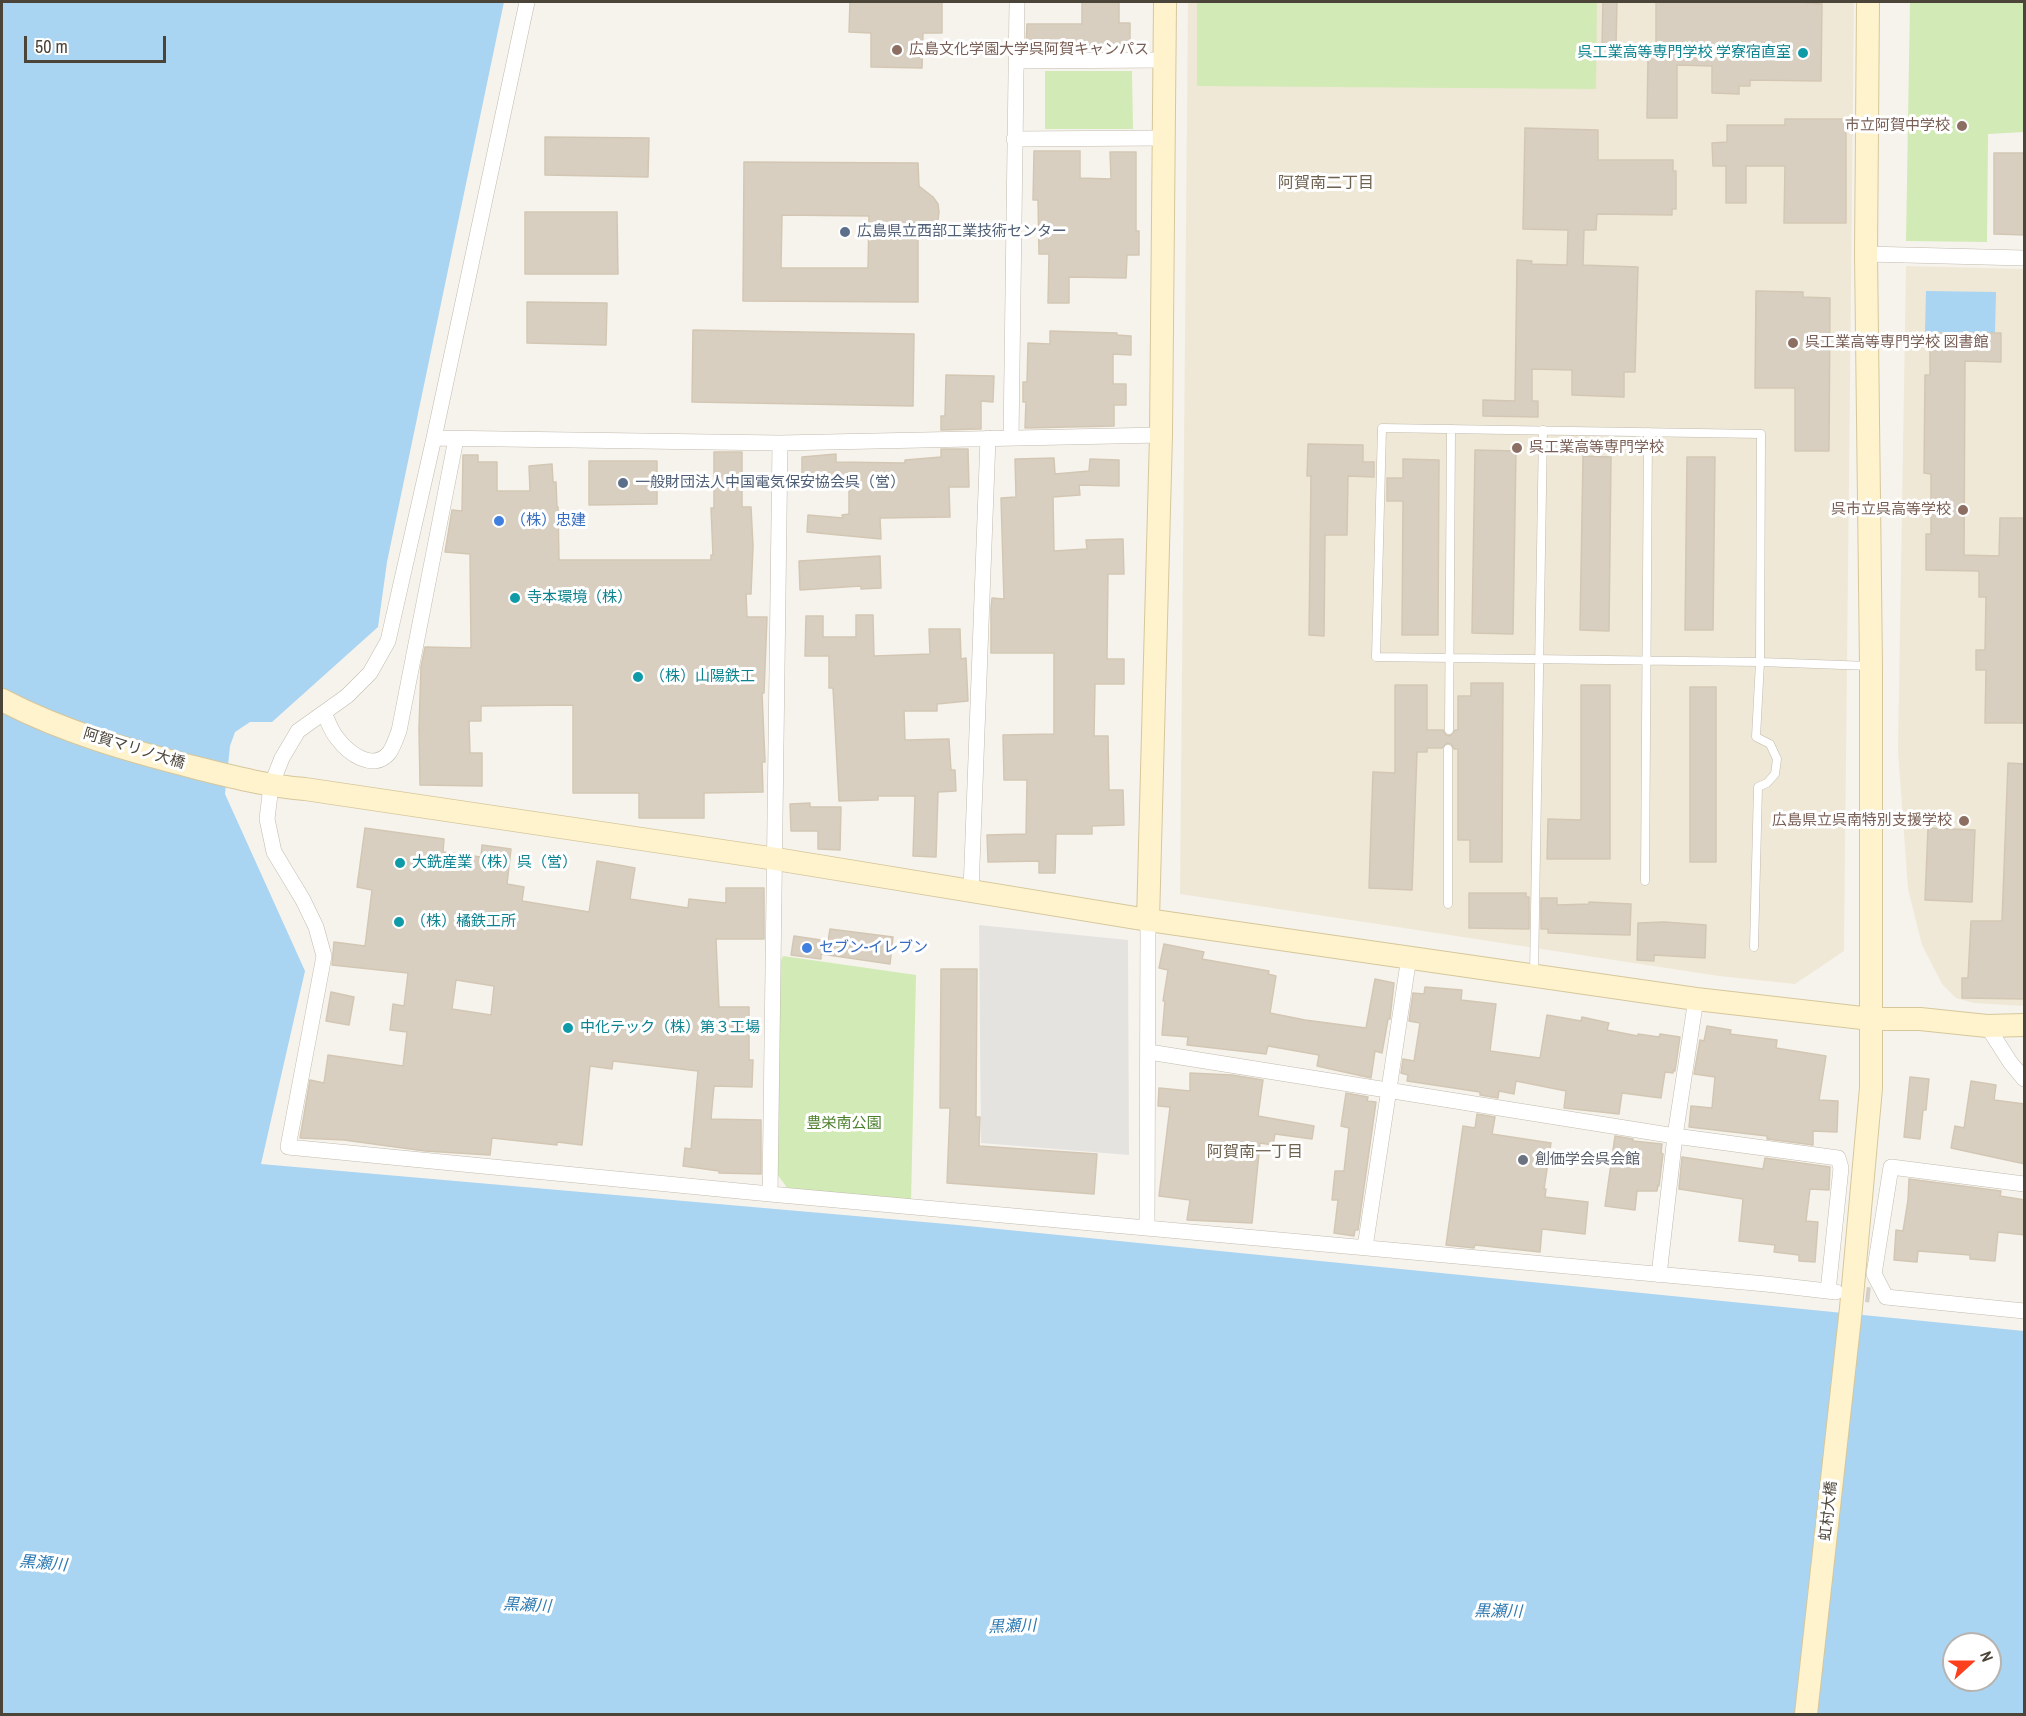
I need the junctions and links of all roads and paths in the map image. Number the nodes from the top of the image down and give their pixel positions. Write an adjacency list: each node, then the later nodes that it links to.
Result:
1 (527, 2): 15 (street)
2 (1017, 2): 6 (street)
3 (1165, 2): 5 (street)
4 (1868, 2): 9 (street, 虹村大橋)
5 (1164, 60): 6 (street); 7 (street)
6 (1016, 61): 8 (street)
7 (1163, 138): 8 (street); 14 (street)
8 (1014, 139): 17 (street)
9 (1866, 254): 10 (street); 24 (street, 虹村大橋)
10 (2025, 258)
11 (1451, 429): 12 (lane); 20 (lane); 20 (lane)
12 (1543, 430): 13 (lane); 21 (lane)
13 (1648, 432): 22 (lane); 23 (lane)
14 (1161, 435): 17 (street); 34 (street)
15 (434, 438): 18 (street); 26 (street)
16 (988, 438): 17 (street); 19 (street); 32 (street)
17 (1011, 438)
18 (456, 439): 19 (street); 26 (street)
19 (780, 443): 30 (street)
20 (1449, 658): 21 (lane); 27 (lane)
21 (1540, 659): 22 (lane); 37 (lane)
22 (1646, 660): 23 (lane); 31 (lane)
23 (1760, 662): 24 (lane); 35 (lane)
24 (1871, 666): 39 (street, 虹村大橋)
25 (2, 700): 29 (street, 阿賀マリノ大橋)
26 (324, 713): 29 (street)
27 (1449, 730)
28 (1448, 748): 33 (lane)
29 (271, 786): 30 (street, 阿賀マリノ大橋); 47 (street)
30 (776, 858): 32 (street, 阿賀マリノ大橋); 47 (street)
31 (1645, 881)
32 (971, 891): 34 (street, 阿賀マリノ大橋)
33 (1448, 904)
34 (1148, 920): 36 (street, 阿賀マリノ大橋); 42 (street)
35 (1754, 947)
36 (1409, 957): 37 (street, 阿賀マリノ大橋); 44 (street)
37 (1534, 975): 38 (street, 阿賀マリノ大橋)
38 (1696, 999): 39 (street, 阿賀マリノ大橋); 45 (street)
39 (1871, 1019): 41 (street, 阿賀マリノ大橋); 52 (street, 虹村大橋)
40 (2025, 1025): 41 (street, 阿賀マリノ大橋)
41 (1987, 1026): 43 (street)
42 (1149, 1052): 44 (street); 48 (street)
43 (2025, 1079)
44 (1389, 1091): 45 (street); 49 (street)
45 (1675, 1136): 50 (street); 50 (street)
46 (2025, 1184): 51 (street)
47 (770, 1194): 48 (street)
48 (1147, 1227): 49 (street)
49 (1365, 1248): 50 (street)
50 (1659, 1275)
51 (1886, 1297): 52 (street); 53 (street)
52 (1861, 1302): 54 (street, 虹村大橋)
53 (2025, 1311)
54 (1806, 1714)

